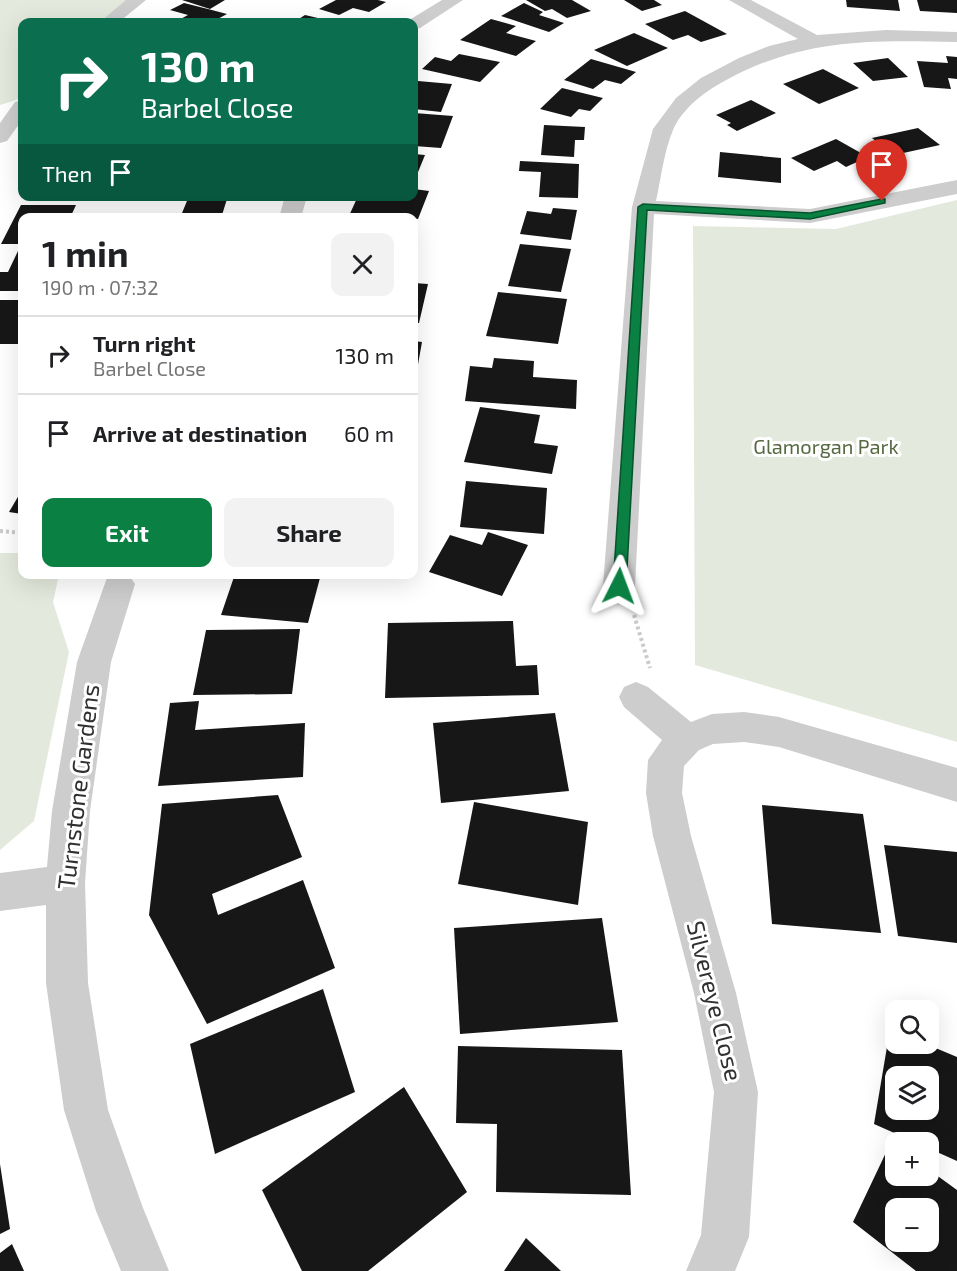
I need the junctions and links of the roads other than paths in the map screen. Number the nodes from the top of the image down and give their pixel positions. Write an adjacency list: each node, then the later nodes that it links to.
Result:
1 (137, 0): 4 (street)
2 (454, 0): 5 (street)
3 (738, 0): 7 (street)
4 (114, 18)
5 (418, 22)
6 (957, 37): 7 (street)
7 (814, 41): 11 (street)
8 (18, 112): 9 (street)
9 (0, 137)
10 (957, 187): 11 (street)
11 (643, 207): 13 (street)
12 (119, 584): 17 (street, Turnstone Gardens)
13 (619, 586)
14 (636, 697): 15 (street)
15 (686, 739): 16 (street, Silvereye Close); 20 (street, Silvereye Close)
16 (957, 785)
17 (65, 883): 18 (street); 19 (street, Turnstone Gardens)
18 (0, 892)
19 (145, 1271)
20 (710, 1271)

